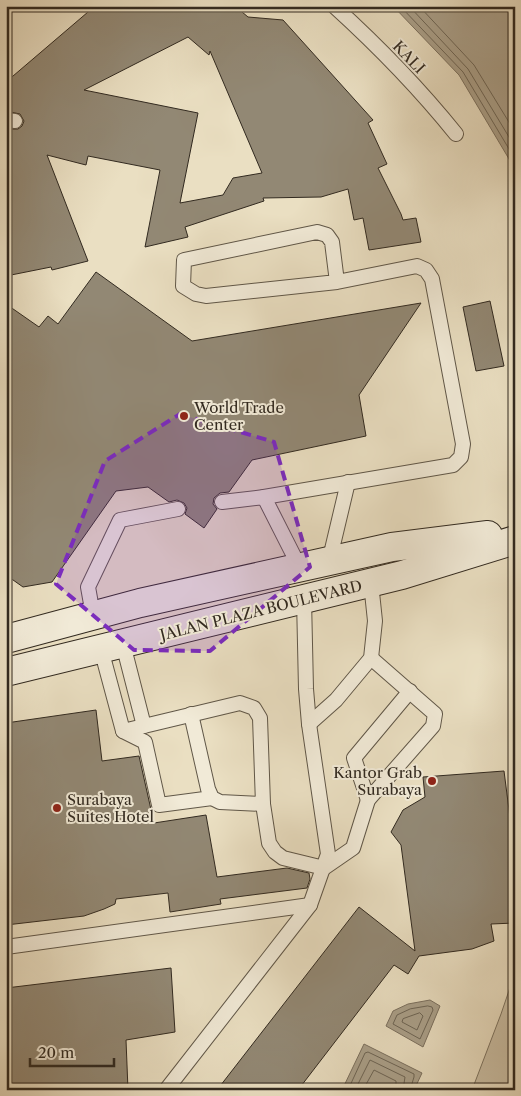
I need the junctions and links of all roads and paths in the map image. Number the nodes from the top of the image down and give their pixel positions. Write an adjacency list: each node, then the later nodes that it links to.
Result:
1 (334, 6): 2 (lane, KALI)
2 (456, 134)
3 (337, 282): 3 (lane); 4 (lane)
4 (348, 482): 5 (lane); 10 (lane)
5 (264, 497): 6 (lane); 11 (lane)
6 (222, 502)
7 (178, 509): 14 (lane)
8 (515, 531): 10 (street, JALAN PLAZA BOULEVARD)
9 (515, 540): 12 (street, JALAN PLAZA BOULEVARD)
10 (329, 562): 11 (street, JALAN PLAZA BOULEVARD)
11 (300, 568): 14 (street, JALAN PLAZA BOULEVARD)
12 (371, 583): 13 (street, JALAN PLAZA BOULEVARD); 17 (lane)
13 (304, 599): 16 (street, JALAN PLAZA BOULEVARD); 21 (lane)
14 (103, 612): 15 (street, JALAN PLAZA BOULEVARD); 16 (street)
15 (6, 639)
16 (112, 646): 18 (street, JALAN PLAZA BOULEVARD); 22 (lane); 23 (lane)
17 (371, 658): 19 (lane); 21 (lane)
18 (6, 672)
19 (410, 691): 25 (lane); 25 (lane)
20 (191, 714): 22 (lane); 24 (lane); 26 (lane)
21 (309, 724): 27 (lane)
22 (144, 726): 23 (lane)
23 (123, 732): 24 (lane)
24 (212, 798): 26 (lane)
25 (368, 800): 27 (lane)
26 (263, 804): 27 (lane)
27 (324, 868): 28 (lane)
28 (310, 905): 29 (lane); 30 (lane)
29 (6, 948)
30 (166, 1090)

